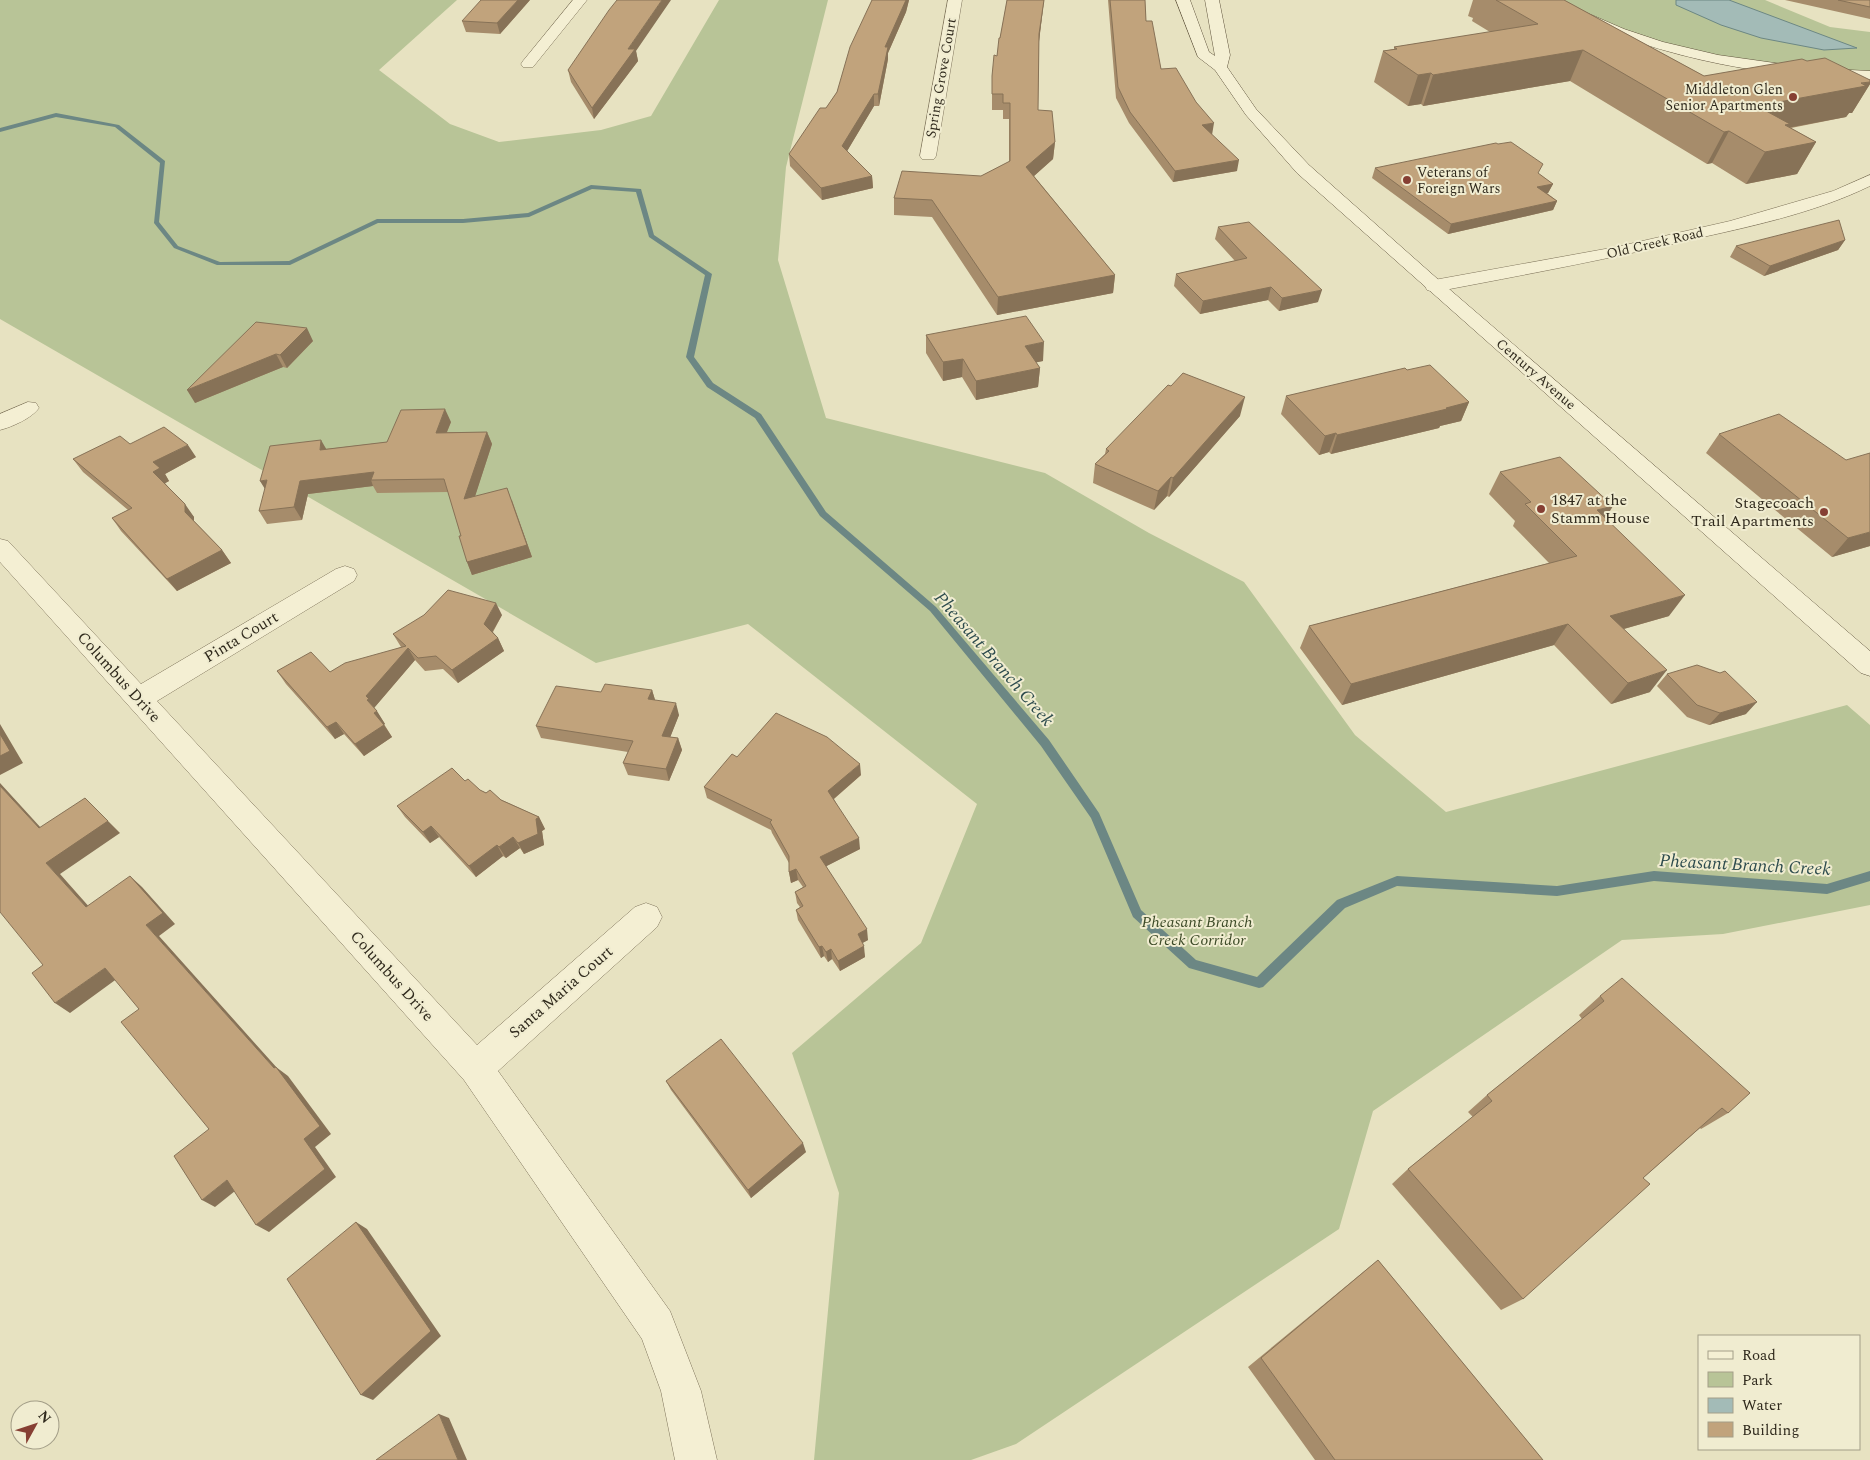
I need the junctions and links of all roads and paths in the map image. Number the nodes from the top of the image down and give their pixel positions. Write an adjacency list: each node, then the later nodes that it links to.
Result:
1 (580, 0): 6 (street)
2 (955, 0): 9 (street, Spring Grove Court)
3 (1183, 0): 7 (street, Century Avenue)
4 (1212, 0): 7 (street)
5 (1546, 0): 8 (street)
6 (528, 64)
7 (1220, 66): 11 (street, Century Avenue)
8 (1870, 75)
9 (928, 156)
10 (1870, 180): 11 (street, Old Creek Road)
11 (1434, 286): 16 (street, Century Avenue)
12 (28, 408): 13 (street)
13 (0, 423)
14 (0, 547): 17 (street, Columbus Drive)
15 (345, 575): 17 (street, Pinta Court)
16 (1870, 666)
17 (138, 699): 19 (street, Columbus Drive)
18 (646, 917): 19 (street, Santa Maria Court)
19 (476, 1068): 20 (street, Columbus Drive)
20 (696, 1460)

